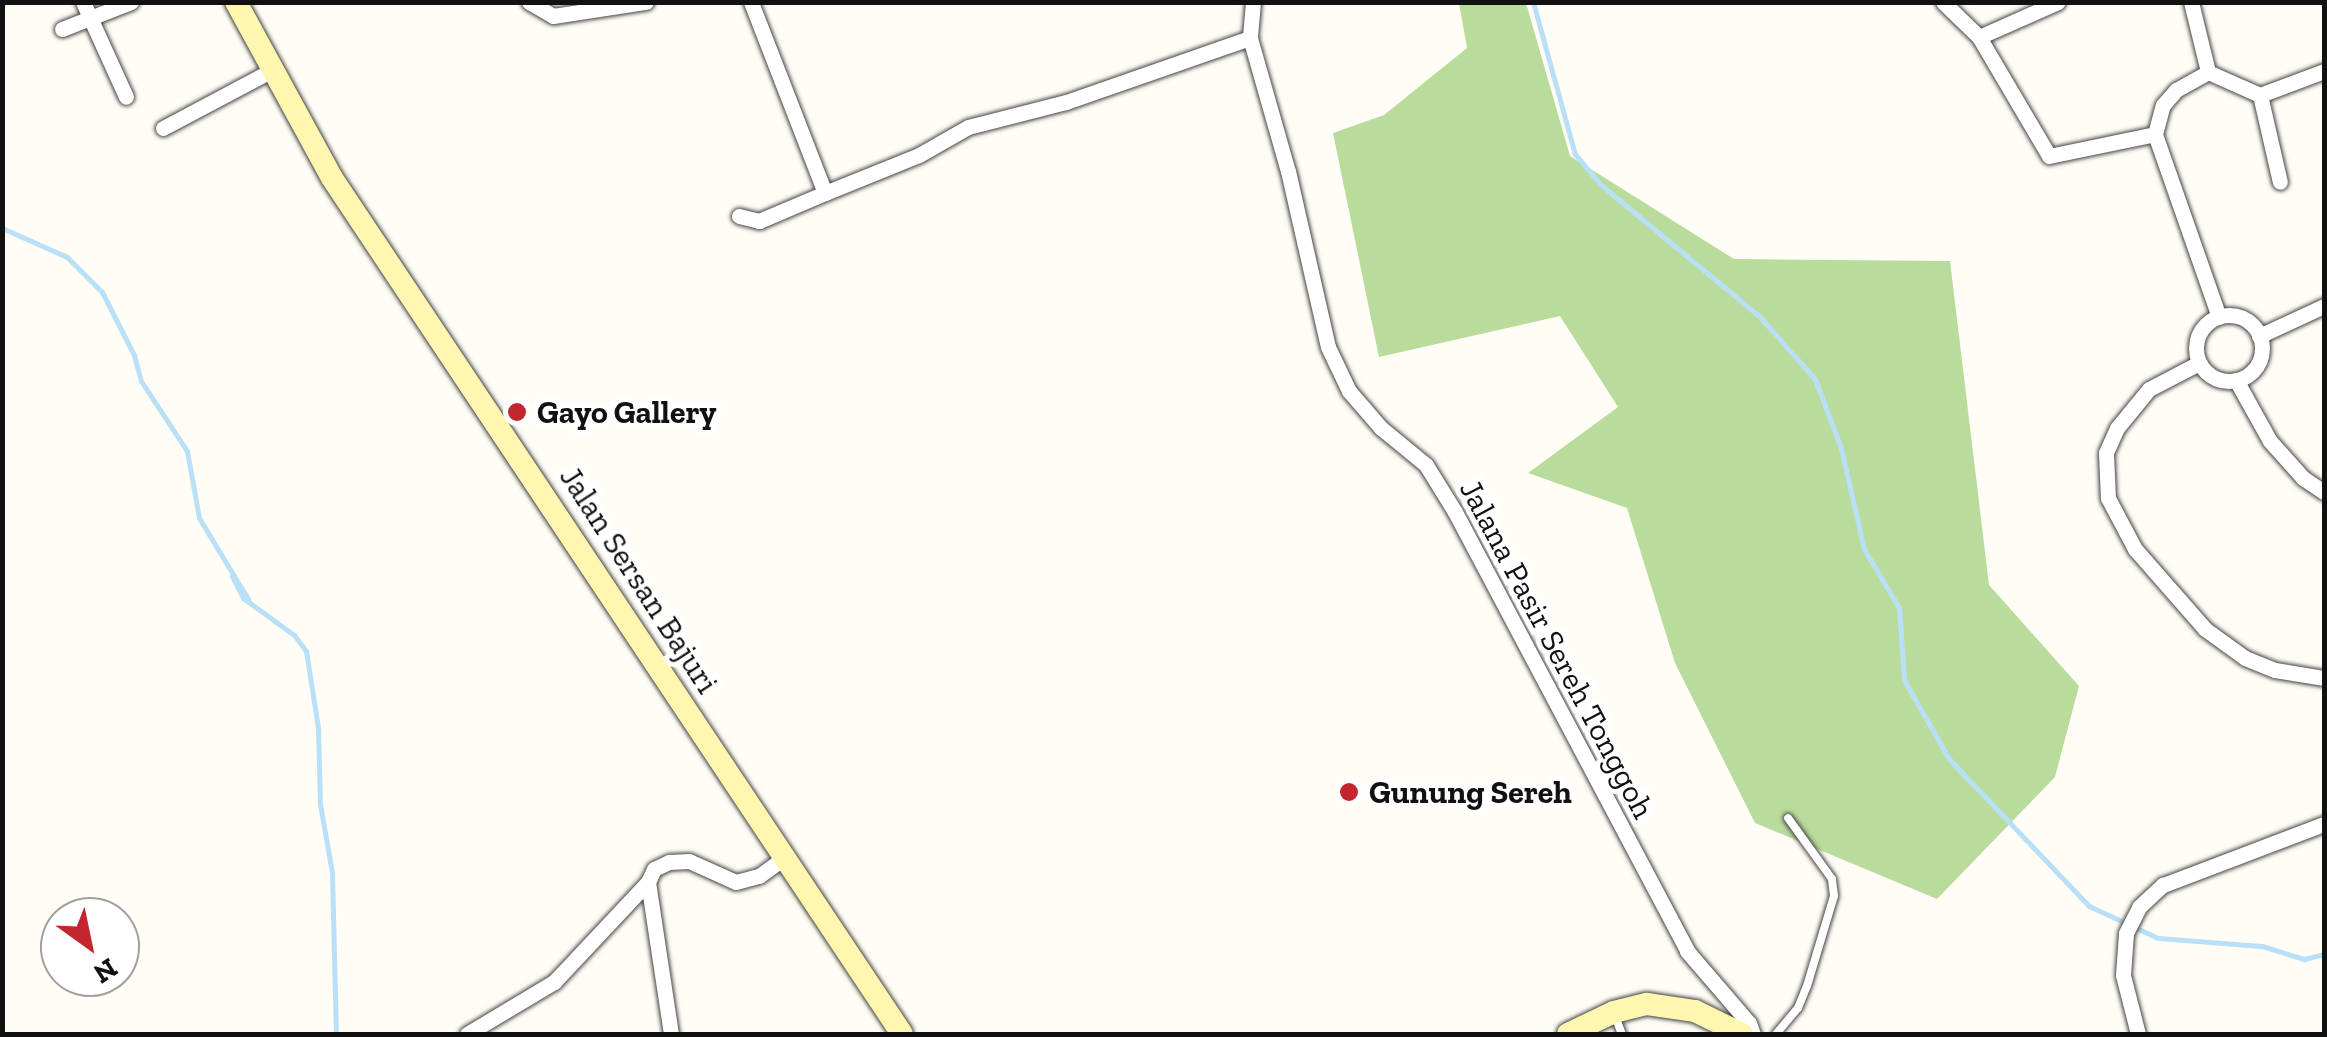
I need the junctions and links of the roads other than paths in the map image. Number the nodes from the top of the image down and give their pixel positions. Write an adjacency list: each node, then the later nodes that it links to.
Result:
1 (83, 2): 11 (street)
2 (131, 2): 11 (street)
3 (236, 2): 15 (main road, Jalan Sersan Bajuri)
4 (529, 2): 5 (street)
5 (646, 2)
6 (751, 2): 23 (street)
7 (1254, 2): 13 (street, Jalana Pasir Sereh Tonggoh)
8 (1943, 2): 14 (street)
9 (2058, 2): 14 (street)
10 (2190, 2): 17 (street)
11 (94, 21): 12 (street); 19 (street)
12 (62, 29)
13 (1250, 38): 23 (street); 42 (street, Jalana Pasir Sereh Tonggoh)
14 (1980, 38): 21 (street)
15 (272, 70): 20 (street); 34 (main road, Jalan Sersan Bajuri)
16 (2324, 71): 18 (street)
17 (2208, 72): 18 (street); 21 (street)
18 (2260, 95): 22 (street)
19 (126, 97)
20 (163, 128)
21 (2155, 134): 26 (street)
22 (2280, 182)
23 (825, 193): 24 (street)
24 (739, 216)
25 (2324, 306): 27 (street)
26 (2219, 317): 27 (street); 28 (street)
27 (2260, 336): 29 (street)
28 (2199, 363): 29 (street); 31 (street)
29 (2236, 380): 30 (street)
30 (2324, 492)
31 (2324, 678)
32 (1788, 818): 43 (lane)
33 (2324, 824): 44 (street)
34 (785, 858): 35 (street); 39 (main road, Jalan Sersan Bajuri)
35 (648, 882): 37 (street); 38 (street)
36 (1618, 1023): 40 (main road); 41 (main road)
37 (467, 1034)
38 (671, 1034)
39 (902, 1034)
40 (1568, 1034)
41 (1742, 1034)
42 (1753, 1034)
43 (1776, 1034)
44 (2138, 1034)

